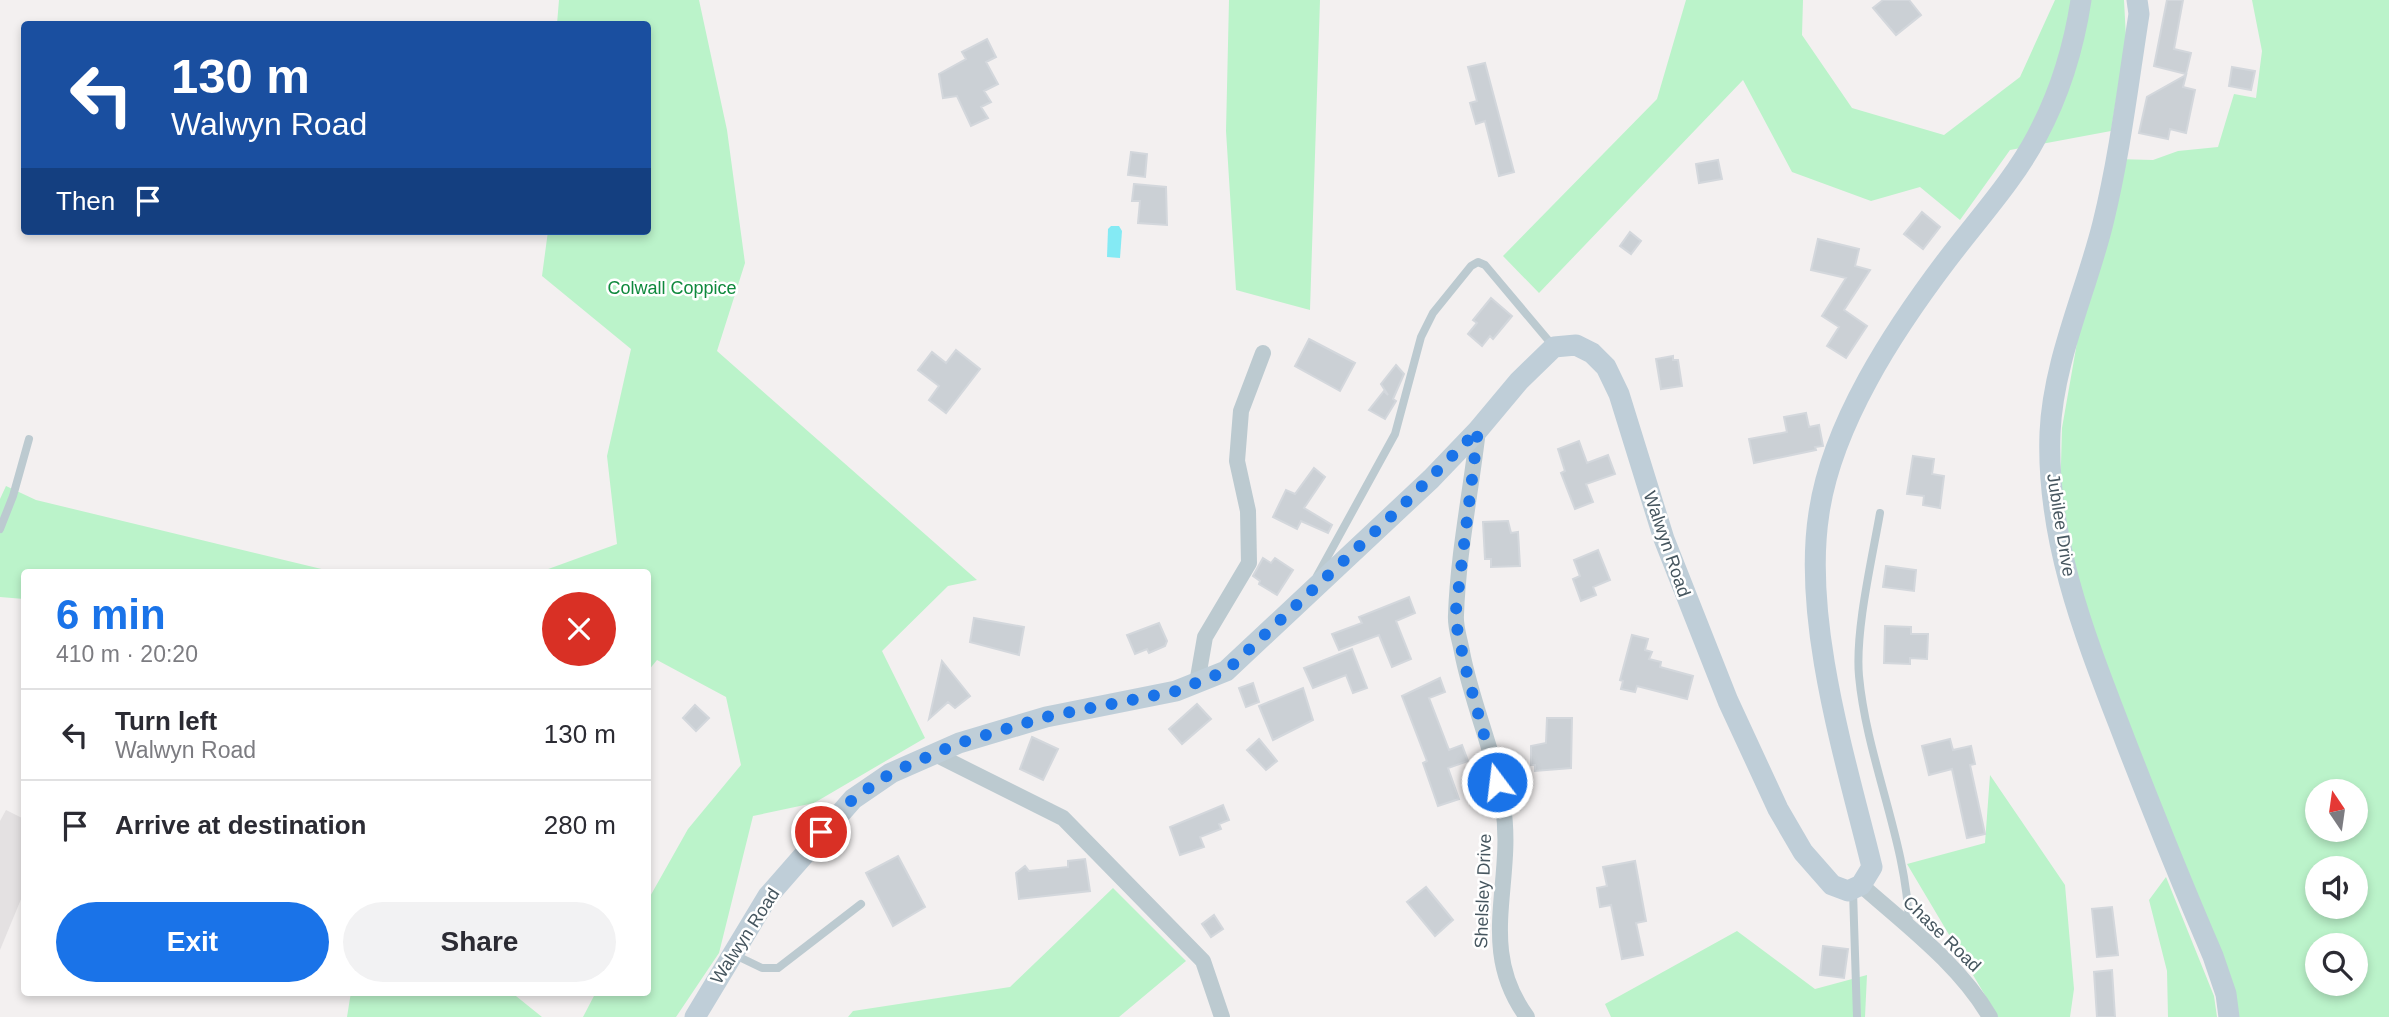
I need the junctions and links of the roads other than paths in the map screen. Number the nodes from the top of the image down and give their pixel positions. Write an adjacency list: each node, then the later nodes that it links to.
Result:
1 (2081, 0): 12 (main road)
2 (2139, 5): 21 (main road, Jubilee Drive)
3 (1554, 347): 5 (main road, Walwyn Road); 9 (lane); 12 (main road, Walwyn Road)
4 (1263, 353): 10 (street)
5 (1478, 430): 9 (main road, Walwyn Road); 18 (street, Shelsley Drive)
6 (29, 439): 8 (lane)
7 (1880, 513): 14 (lane)
8 (0, 529)
9 (1308, 595): 10 (main road, Walwyn Road)
10 (1198, 682): 11 (main road, Walwyn Road)
11 (935, 754): 15 (main road, Walwyn Road); 17 (street)
12 (1857, 886): 14 (street, Chase Road); 19 (lane)
13 (861, 904): 15 (lane)
14 (1909, 928): 20 (street, Chase Road)
15 (732, 954): 16 (main road, Walwyn Road)
16 (695, 1017)
17 (1222, 1017)
18 (1527, 1017)
19 (1857, 1017)
20 (1990, 1017)
21 (2229, 1017)

